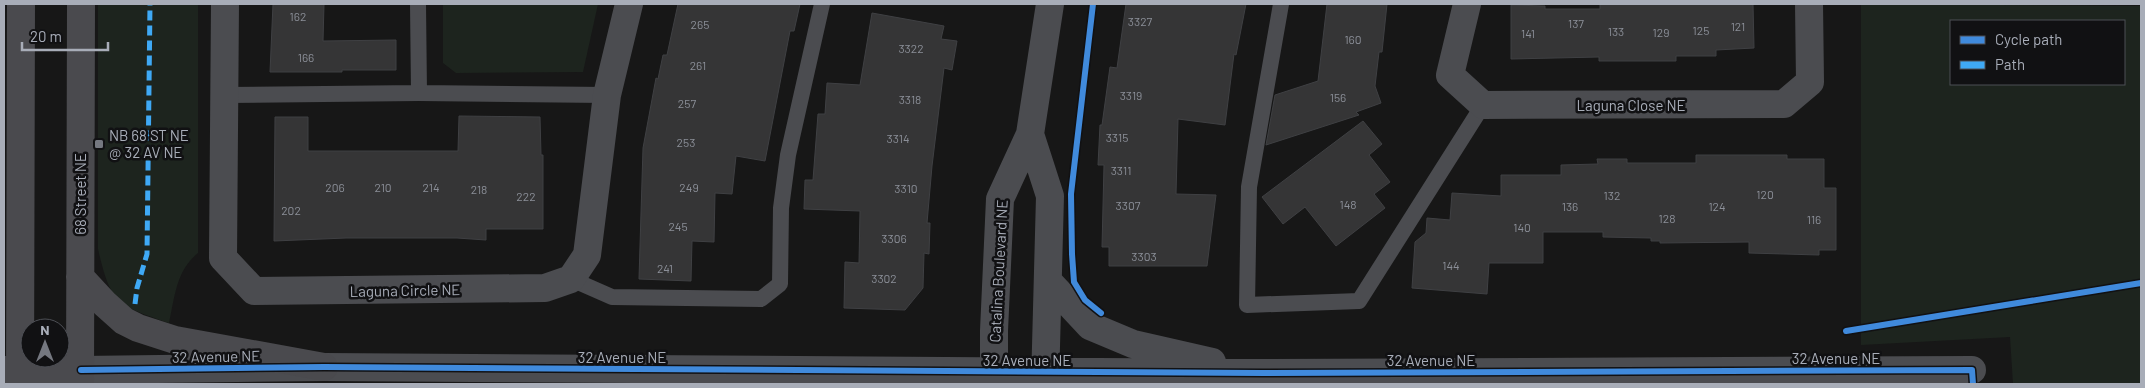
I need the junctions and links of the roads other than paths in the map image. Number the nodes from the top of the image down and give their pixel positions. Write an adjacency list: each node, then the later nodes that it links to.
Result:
1 (21, 4): 16 (main road)
2 (80, 4): 18 (main road, 68 Street NE)
3 (225, 4): 12 (street, Laguna Circle NE)
4 (418, 4): 11 (lane)
5 (629, 4): 13 (street)
6 (822, 4): 19 (lane)
7 (1050, 4): 15 (street, Catalina Boulevard NE)
8 (1281, 4): 14 (lane)
9 (1466, 4): 14 (street)
10 (1809, 4): 14 (street, Laguna Close NE)
11 (419, 93): 12 (lane); 13 (lane)
12 (225, 95): 19 (street, Laguna Circle NE)
13 (607, 95): 19 (street)
14 (1483, 105)
15 (1030, 134): 20 (street, Catalina Boulevard NE); 26 (street, Catalina Boulevard NE)
16 (21, 168): 17 (main road); 23 (main road)
17 (4, 230)
18 (80, 277): 21 (main road); 24 (main road, 68 Street NE)
19 (571, 279)
20 (1048, 281): 22 (street); 27 (street, Catalina Boulevard NE)
21 (324, 367): 24 (street, 32 Avenue NE); 26 (street, 32 Avenue NE)
22 (1262, 373): 25 (street, 32 Avenue NE); 27 (street, 32 Avenue NE)
23 (15, 374): 24 (main road, 32 Avenue NE)
24 (80, 377)
25 (1973, 377)
26 (994, 378): 27 (street, 32 Avenue NE)
27 (1044, 378)

